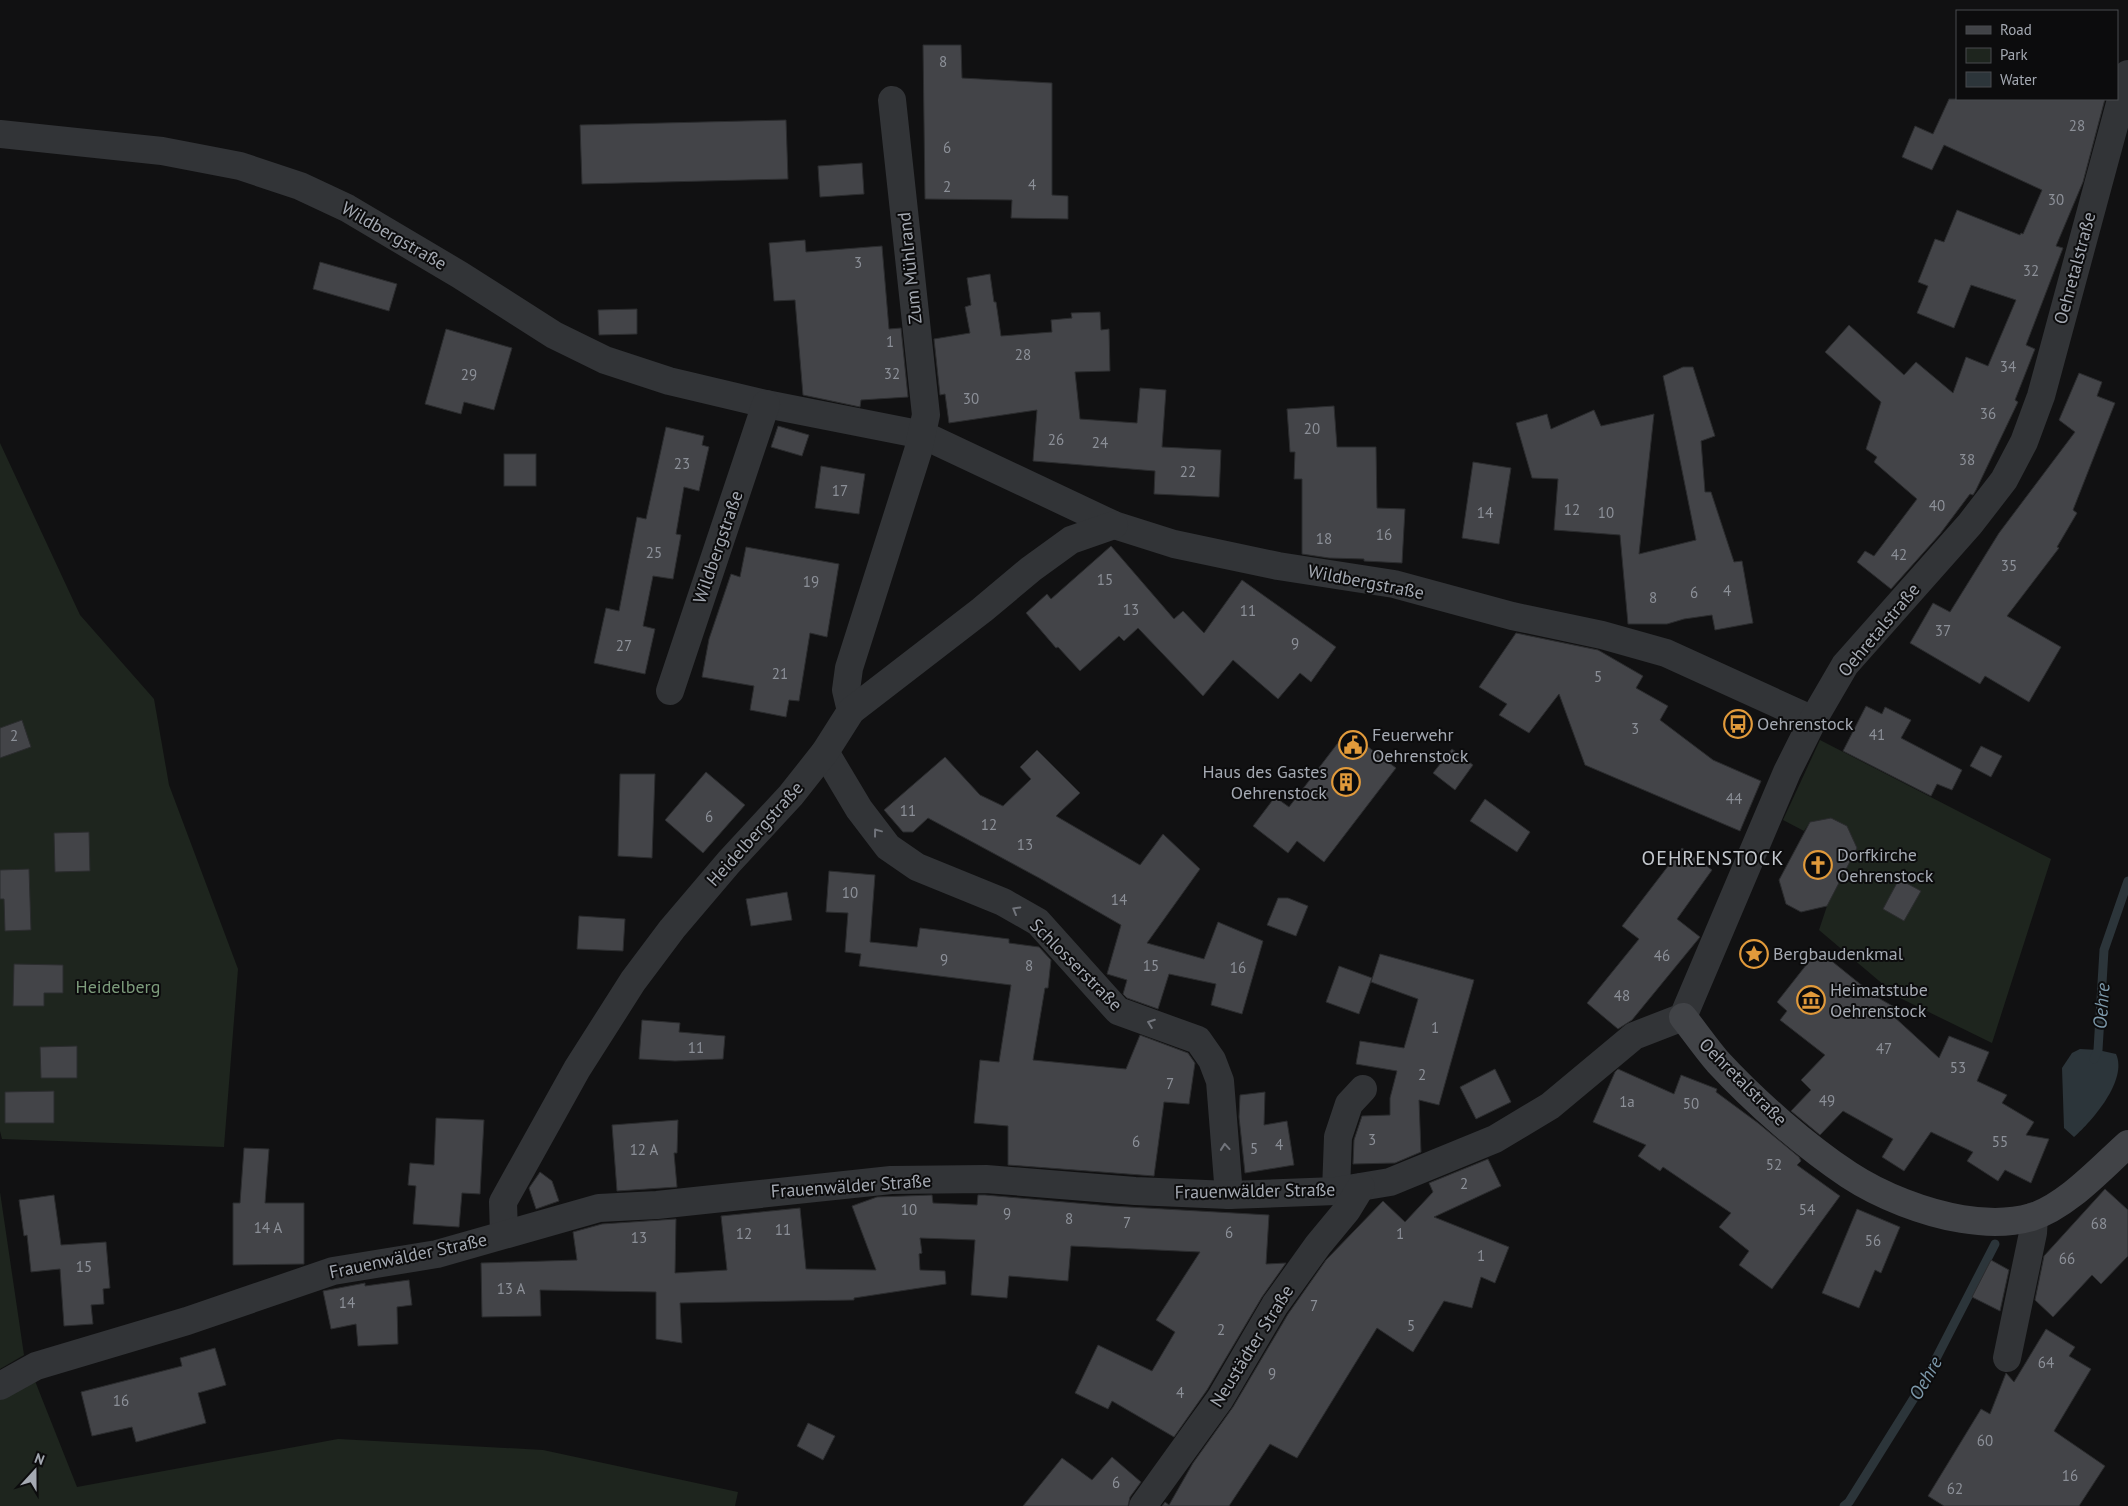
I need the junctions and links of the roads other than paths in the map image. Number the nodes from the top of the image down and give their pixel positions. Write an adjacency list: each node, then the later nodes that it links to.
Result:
1 (2128, 74): 9 (street, Oehretalstraße)
2 (892, 100): 5 (street, Zum Mühlrand)
3 (0, 134): 4 (street, Wildbergstraße)
4 (766, 404): 5 (street, Wildbergstraße); 7 (street, Wildbergstraße)
5 (923, 435): 6 (street, Wildbergstraße); 8 (street)
6 (1114, 525): 8 (street, Heidelbergstraße); 9 (street, Wildbergstraße)
7 (670, 691)
8 (851, 711): 10 (street, Heidelbergstraße)
9 (1813, 720): 11 (street, Oehretalstraße)
10 (826, 752): 15 (street, Schlosserstraße, one-way to 10); 17 (street, Heidelbergstraße)
11 (1683, 1017): 14 (street, Frauenwälder Straße); 16 (street, Oehretalstraße)
12 (1363, 1090): 14 (street)
13 (2128, 1144): 16 (street, Oehretalstraße)
14 (1349, 1189): 15 (street, Frauenwälder Straße); 20 (street, Neustädter Straße)
15 (1229, 1195): 17 (street, Frauenwälder Straße)
16 (2034, 1216): 18 (street)
17 (504, 1234): 19 (street, Frauenwälder Straße)
18 (2007, 1358)
19 (0, 1386)
20 (1143, 1506)

